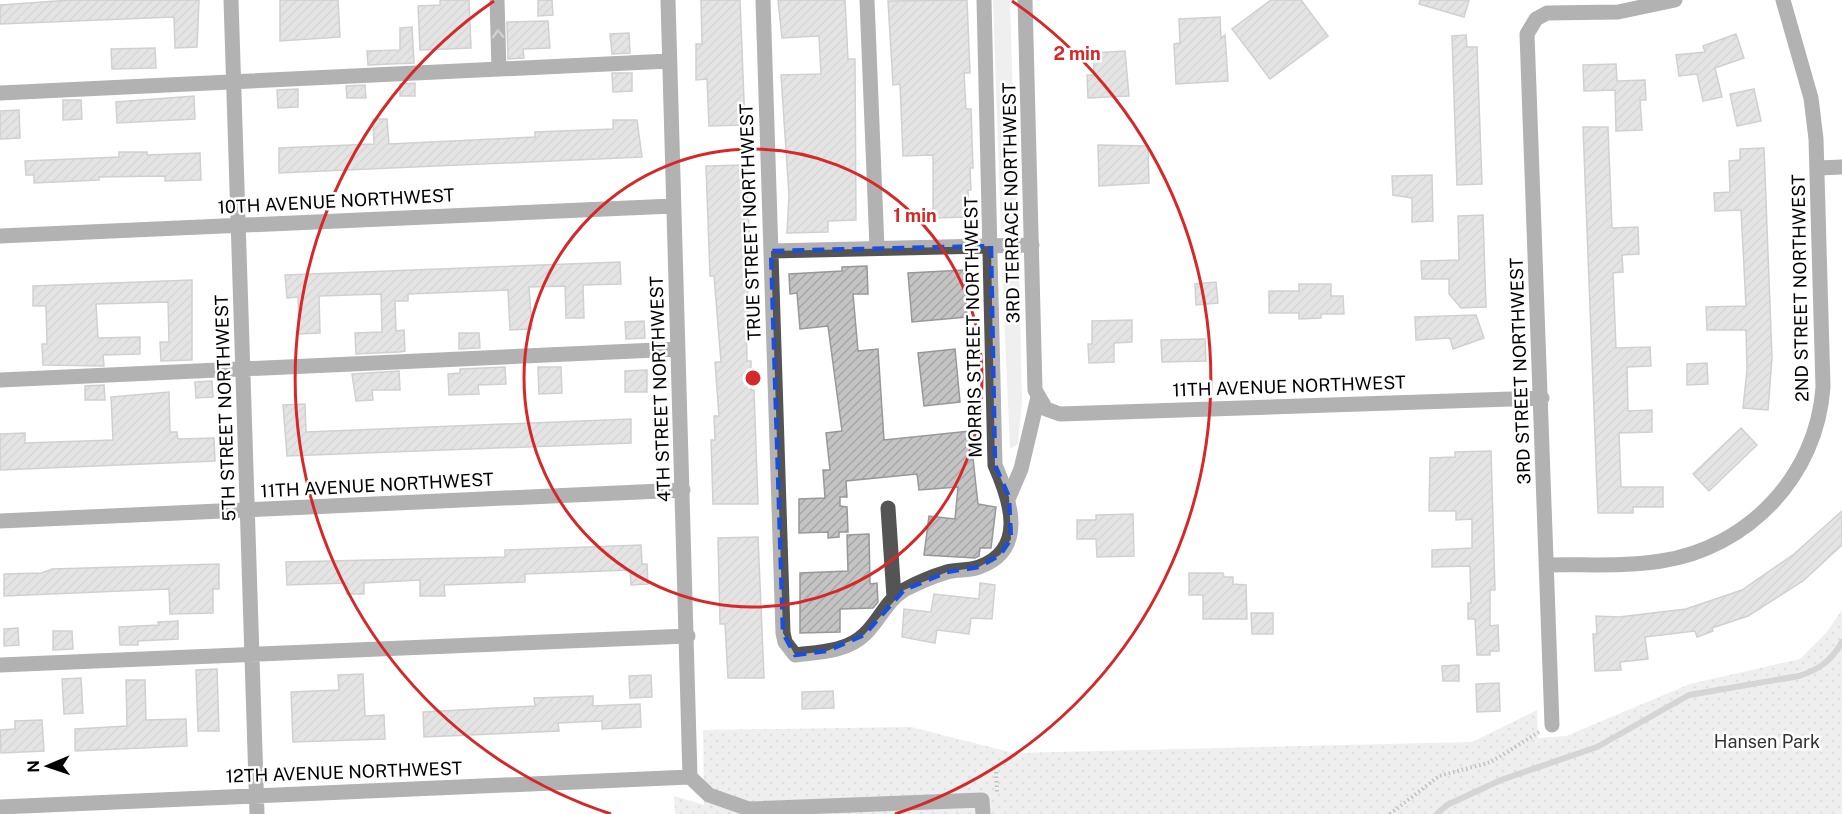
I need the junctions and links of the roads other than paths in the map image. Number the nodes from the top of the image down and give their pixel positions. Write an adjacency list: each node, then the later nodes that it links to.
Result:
1 (231, 0): 12 (street, 5TH STREET NORTHWEST)
2 (496, 0): 11 (street, one-way to 2)
3 (668, 0): 10 (street, 4TH STREET NORTHWEST)
4 (763, 0): 22 (street, TRUE STREET NORTHWEST)
5 (867, 0): 21 (street)
6 (984, 0): 20 (street, MORRIS STREET NORTHWEST)
7 (1025, 0): 19 (street, 3RD TERRACE NORTHWEST)
8 (1675, 0): 26 (street, 3RD STREET NORTHWEST)
9 (1783, 0): 15 (street, 2ND STREET NORTHWEST)
10 (669, 61): 11 (street); 16 (street, 4TH STREET NORTHWEST)
11 (499, 69): 12 (street)
12 (234, 82): 13 (street); 17 (street, 5TH STREET NORTHWEST)
13 (0, 93)
14 (1842, 167): 15 (street)
15 (1818, 168): 33 (street, 2ND STREET NORTHWEST)
16 (673, 206): 17 (street, 10TH AVENUE NORTHWEST); 23 (street, 4TH STREET NORTHWEST)
17 (238, 225): 18 (street, 10TH AVENUE NORTHWEST); 24 (street, 5TH STREET NORTHWEST)
18 (0, 236)
19 (1032, 245): 20 (street); 27 (street, 3RD TERRACE NORTHWEST)
20 (991, 246): 21 (street); 29 (street, MORRIS STREET NORTHWEST)
21 (878, 248): 22 (street)
22 (771, 251): 37 (street, TRUE STREET NORTHWEST)
23 (678, 350): 24 (street); 28 (street, 4TH STREET NORTHWEST)
24 (243, 368): 25 (street); 31 (street, 5TH STREET NORTHWEST)
25 (0, 380)
26 (1542, 398): 27 (street, 11TH AVENUE NORTHWEST); 33 (street, 3RD STREET NORTHWEST)
27 (1039, 401): 29 (street)
28 (683, 490): 31 (street, 11TH AVENUE NORTHWEST); 35 (street, 4TH STREET NORTHWEST)
29 (1009, 497): 34 (street, MORRIS STREET NORTHWEST)
30 (888, 508): 34 (street)
31 (248, 510): 32 (street, 11TH AVENUE NORTHWEST); 36 (street, 5TH STREET NORTHWEST)
32 (0, 521)
33 (1546, 565): 39 (street, 3RD STREET NORTHWEST)
34 (894, 597): 37 (street, MORRIS STREET NORTHWEST)
35 (688, 636): 36 (street); 40 (street, 4TH STREET NORTHWEST)
36 (252, 655): 38 (street); 41 (street, 5TH STREET NORTHWEST)
37 (795, 655)
38 (0, 665)
39 (1552, 725)
40 (690, 777): 41 (street, 12TH AVENUE NORTHWEST); 43 (street)
41 (257, 795): 42 (street, 12TH AVENUE NORTHWEST); 44 (street, 5TH STREET NORTHWEST)
42 (0, 807)
43 (759, 812): 45 (street)
44 (258, 814)
45 (983, 814)

